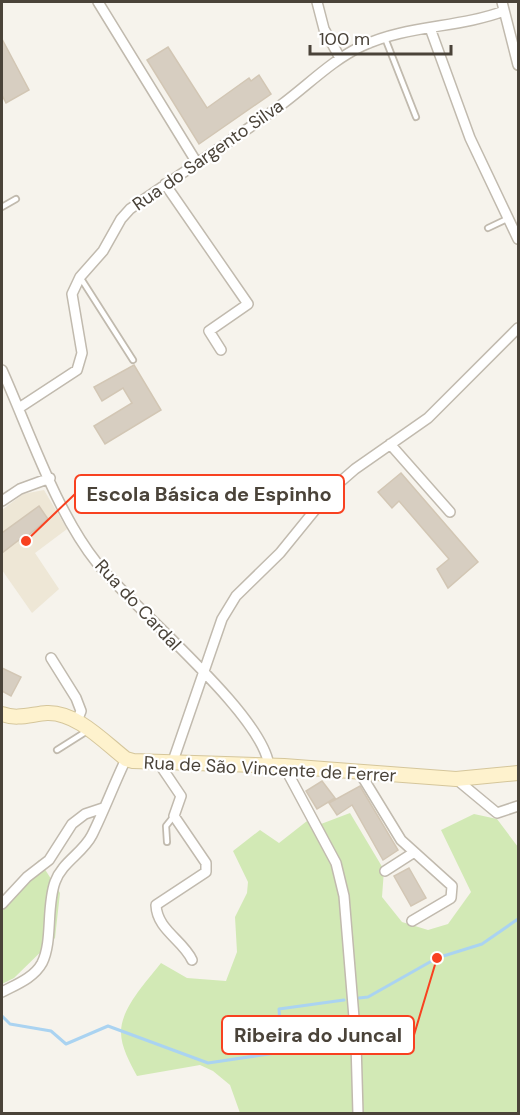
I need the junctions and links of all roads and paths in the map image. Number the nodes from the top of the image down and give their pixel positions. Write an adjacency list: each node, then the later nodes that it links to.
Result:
1 (98, 2): 9 (street)
2 (317, 2): 6 (street)
3 (503, 6): 4 (street, Rua do Sargento Silva); 7 (street)
4 (430, 28): 5 (street, Rua do Sargento Silva); 14 (street)
5 (385, 38): 6 (street, Rua do Sargento Silva); 8 (lane)
6 (340, 58): 9 (street, Rua do Sargento Silva)
7 (519, 65)
8 (416, 117)
9 (197, 163): 10 (street, Rua do Sargento Silva)
10 (165, 184): 17 (street, Rua do Sargento Silva); 19 (street)
11 (16, 199): 12 (lane)
12 (2, 207)
13 (519, 213): 14 (street)
14 (509, 218): 15 (lane); 16 (street)
15 (488, 228)
16 (519, 239)
17 (80, 277): 20 (lane); 22 (street, Rua do Sargento Silva)
18 (519, 328): 23 (street)
19 (222, 350)
20 (133, 360)
21 (2, 370): 22 (street, Rua do Cardal)
22 (19, 408): 24 (street, Rua do Cardal)
23 (390, 444): 26 (street); 28 (street)
24 (50, 478): 25 (street); 28 (street, Rua do Cardal)
25 (2, 501)
26 (450, 512)
27 (51, 658): 30 (street)
28 (203, 673): 34 (street); 36 (street, Rua do Cardal)
29 (2, 714): 30 (street, Rua de São Vincente de Ferrer)
30 (77, 721): 31 (street, Rua de São Vincente de Ferrer)
31 (89, 730): 32 (lane); 33 (street, Rua de São Vincente de Ferrer)
32 (57, 750)
33 (126, 759): 35 (street, Rua de São Vincente de Ferrer); 42 (street)
34 (173, 761): 35 (street, Rua de São Vincente de Ferrer); 36 (street, Rua de São Vincente de Ferrer)
35 (158, 762): 43 (street)
36 (269, 766): 37 (street, Rua de São Vincente de Ferrer)
37 (284, 766): 39 (street, Rua de São Vincente de Ferrer); 51 (street)
38 (517, 772): 40 (street, Rua de São Vincente de Ferrer)
39 (360, 773): 40 (street, Rua de São Vincente de Ferrer); 45 (street)
40 (456, 779): 41 (street)
41 (519, 806)
42 (102, 808): 47 (street); 50 (street)
43 (174, 816): 44 (lane); 49 (street)
44 (167, 842)
45 (413, 853): 46 (street); 48 (street)
46 (385, 871)
47 (2, 904)
48 (412, 921)
49 (192, 960)
50 (2, 992)
51 (358, 1113)

